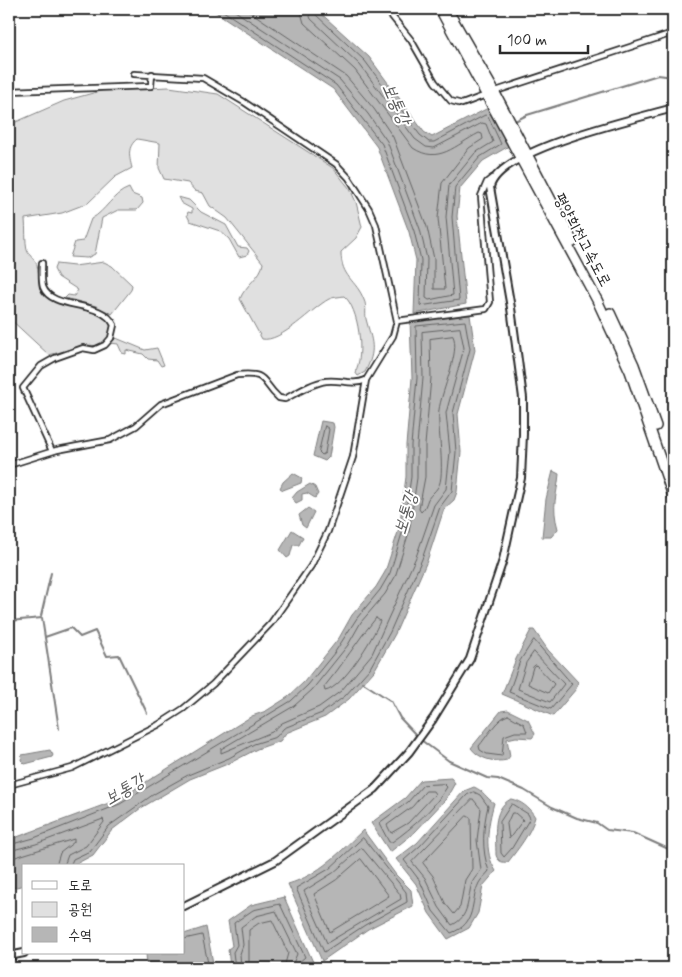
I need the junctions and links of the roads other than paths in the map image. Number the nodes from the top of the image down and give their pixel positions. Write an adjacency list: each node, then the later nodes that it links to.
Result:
1 (386, 9): 8 (street)
2 (440, 9): 8 (highway, 평양희천고속도로)
3 (447, 9): 8 (highway, 평양희천고속도로)
4 (673, 33): 8 (street)
5 (134, 74): 6 (street)
6 (152, 74): 7 (street); 13 (street)
7 (9, 91)
8 (492, 95): 10 (highway, 평양희천고속도로)
9 (673, 108): 10 (main road)
10 (523, 154): 11 (main road); 17 (highway, 평양희천고속도로); 18 (highway, 평양희천고속도로)
11 (492, 178): 13 (street); 20 (main road)
12 (42, 263): 15 (street)
13 (397, 321): 14 (street)
14 (366, 380): 15 (street); 19 (street)
15 (52, 451): 16 (street)
16 (9, 465)
17 (673, 478)
18 (673, 496)
19 (9, 784)
20 (185, 906)
21 (22, 953): 22 (main road)
22 (9, 956)

